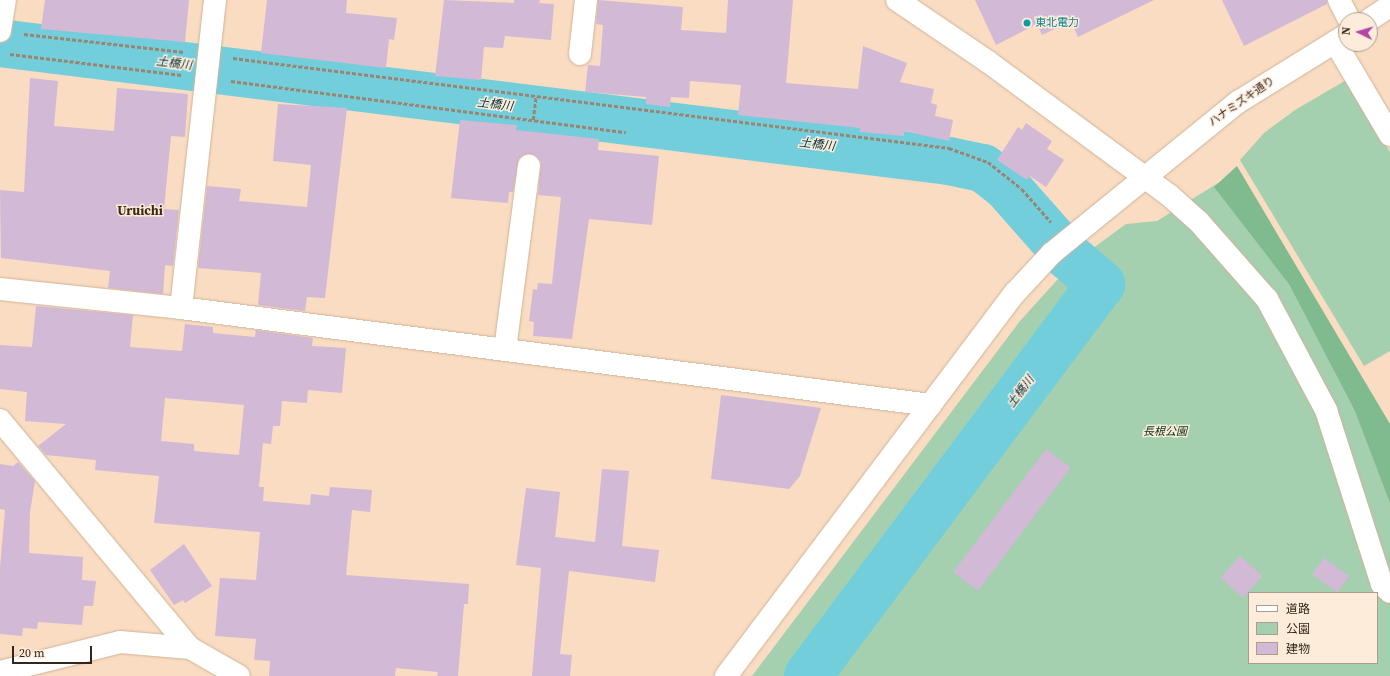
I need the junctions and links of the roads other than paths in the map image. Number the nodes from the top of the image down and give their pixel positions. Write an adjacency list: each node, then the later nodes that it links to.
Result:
1 (5, 0): 9 (street)
2 (215, 0): 17 (street)
3 (586, 0): 12 (street)
4 (897, 0): 15 (street)
5 (1339, 0): 7 (street)
6 (1390, 6): 8 (street)
7 (1345, 12)
8 (1378, 14)
9 (1, 31)
10 (1338, 39): 15 (street, ハナミズキ通り)
11 (1347, 52): 13 (street)
12 (580, 54)
13 (1390, 135)
14 (529, 166): 18 (street)
15 (1144, 176): 19 (street, ハナミズキ通り); 21 (street)
16 (0, 289): 17 (street)
17 (181, 308): 18 (street)
18 (505, 350): 19 (street)
19 (931, 405): 25 (street, ハナミズキ通り)
20 (0, 420): 22 (street)
21 (1390, 592)
22 (190, 648): 23 (street); 24 (street)
23 (0, 672)
24 (239, 676)
25 (726, 676)

